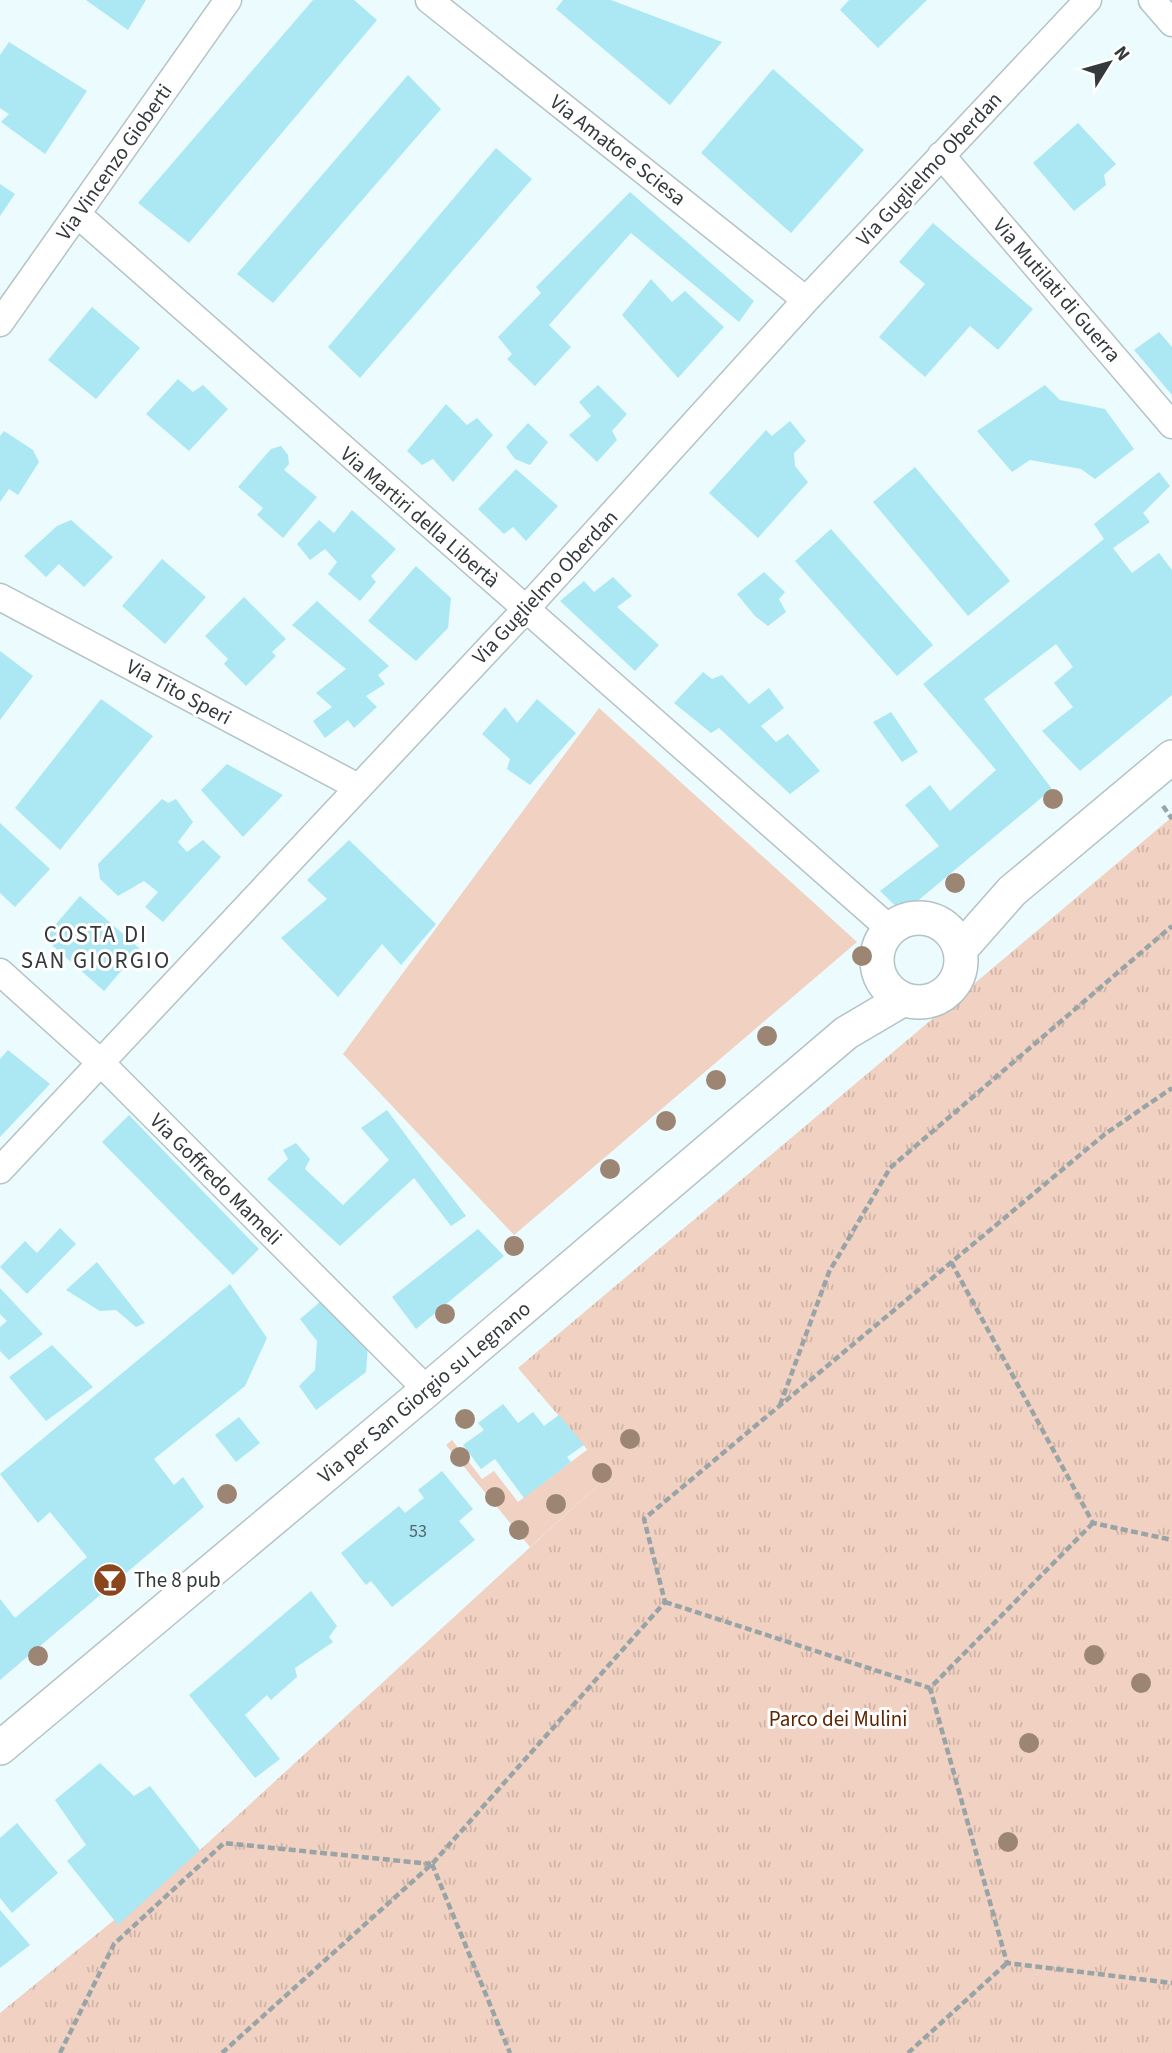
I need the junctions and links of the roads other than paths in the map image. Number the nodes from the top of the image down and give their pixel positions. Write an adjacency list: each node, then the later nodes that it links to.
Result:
1 (228, 0): 7 (street, Via Vincenzo Gioberti)
2 (429, 0): 8 (street, Via Amatore Sciesa)
3 (1088, 0): 6 (street, Via Guglielmo Oberdan)
4 (1152, 0): 5 (street)
5 (1172, 23)
6 (941, 155): 8 (street, Via Guglielmo Oberdan); 10 (street, Via Mutilati di Guerra)
7 (77, 214): 9 (street, Via Vincenzo Gioberti); 12 (street, Via Martiri della Libertà)
8 (806, 300): 12 (street, Via Guglielmo Oberdan)
9 (0, 323)
10 (1172, 425)
11 (0, 597): 14 (street, Via Tito Speri)
12 (525, 610): 14 (street, Via Guglielmo Oberdan); 15 (street, Via Martiri della Libertà)
13 (1172, 757): 16 (street)
14 (358, 788): 19 (street, Via Guglielmo Oberdan)
15 (890, 929): 16 (street); 18 (street)
16 (953, 939): 18 (street, Via per San Giorgio su Legnano)
17 (0, 972): 19 (street, Via Goffredo Mameli)
18 (892, 990): 21 (street, Via per San Giorgio su Legnano)
19 (100, 1062): 20 (street, Via Guglielmo Oberdan); 21 (street, Via Goffredo Mameli)
20 (0, 1170)
21 (426, 1390): 22 (street, Via per San Giorgio su Legnano)
22 (0, 1748)

